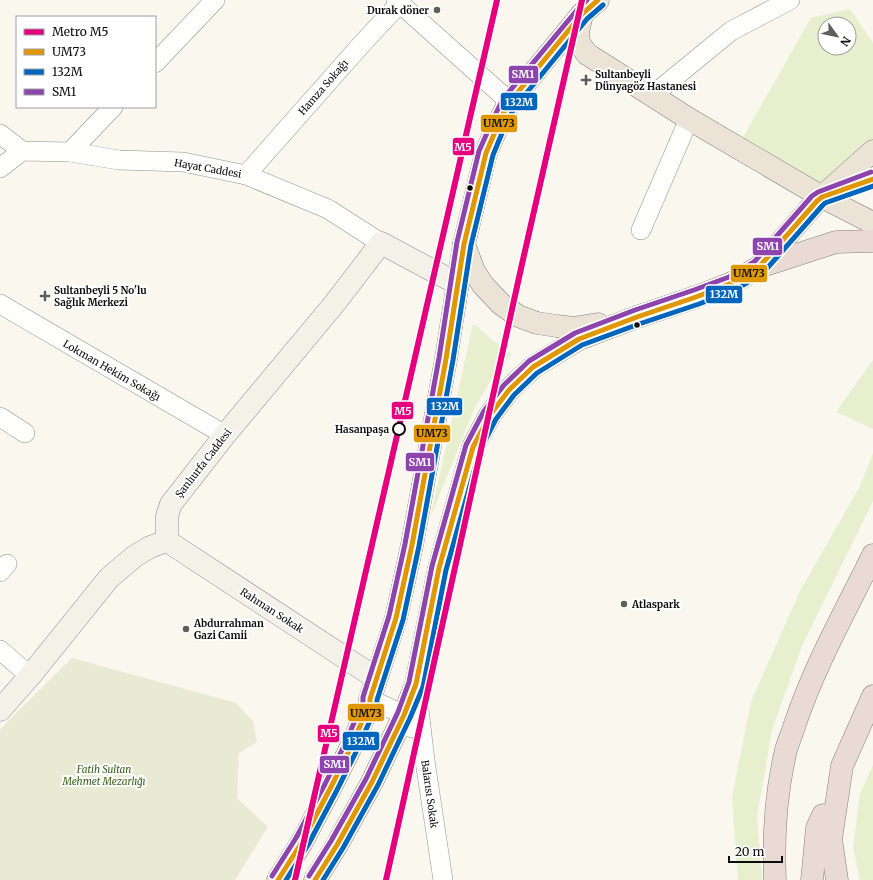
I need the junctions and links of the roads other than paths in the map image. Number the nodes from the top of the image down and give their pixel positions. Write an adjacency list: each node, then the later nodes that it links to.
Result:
1 (216, 0): 5 (street)
2 (790, 0): 6 (street)
3 (399, 1): 7 (street); 15 (street, Hamza Sokağı)
4 (590, 7): 6 (main road); 7 (main road)
5 (156, 62)
6 (653, 95): 9 (main road)
7 (509, 103): 21 (main road)
8 (112, 108): 13 (street)
9 (689, 119): 16 (main road); 18 (street)
10 (0, 134): 11 (street)
11 (22, 151): 13 (street, Hayat Caddesi); 14 (street)
12 (873, 151): 16 (main road)
13 (70, 152): 15 (street, Hayat Caddesi)
14 (0, 168)
15 (246, 175): 20 (street, Hayat Caddesi)
16 (822, 197): 17 (main road); 22 (main road)
17 (873, 223)
18 (641, 230)
19 (873, 241): 22 (highway)
20 (381, 243): 23 (street); 28 (street, Şanlıurfa Caddesi)
21 (464, 244): 23 (main road); 25 (main road)
22 (760, 267): 25 (main road)
23 (458, 284): 33 (main road)
24 (0, 304): 28 (street, Lokman Hekim Sokağı)
25 (637, 317): 34 (main road)
26 (0, 417): 27 (street)
27 (25, 433)
28 (225, 435): 29 (street, Şanlıurfa Caddesi)
29 (167, 541): 32 (street); 33 (street, Rahman Sokak)
30 (873, 555): 41 (highway)
31 (0, 650): 32 (street)
32 (30, 676): 37 (street)
33 (376, 678): 36 (main road)
34 (416, 684): 38 (main road); 39 (street, Balarısı Sokak)
35 (873, 696): 40 (highway)
36 (370, 699): 38 (street); 42 (main road)
37 (0, 710)
38 (404, 714): 39 (street); 43 (main road)
39 (424, 746): 44 (street, Balarısı Sokak)
40 (842, 766): 45 (highway); 46 (highway)
41 (775, 877)
42 (278, 880)
43 (315, 880)
44 (443, 880)
45 (812, 880)
46 (837, 880)

